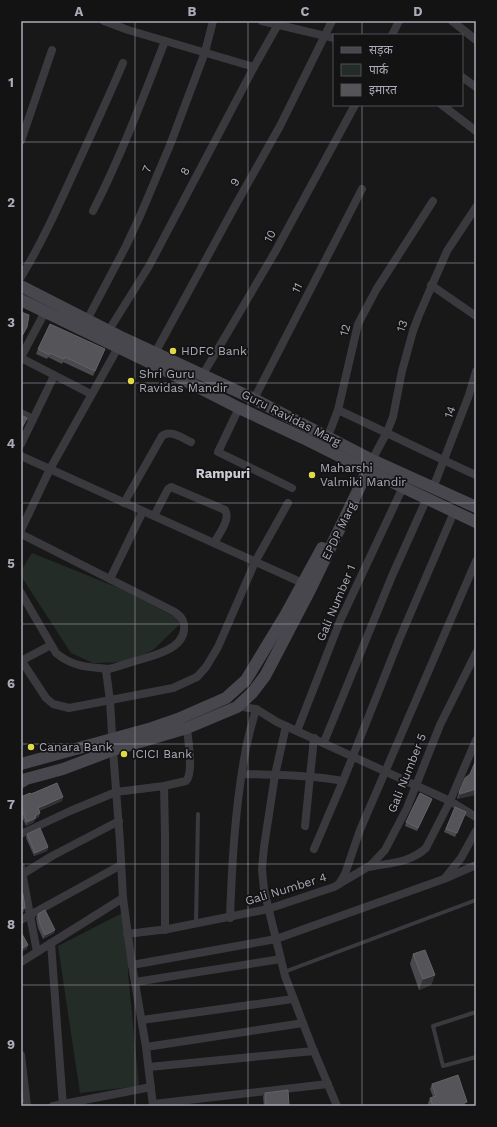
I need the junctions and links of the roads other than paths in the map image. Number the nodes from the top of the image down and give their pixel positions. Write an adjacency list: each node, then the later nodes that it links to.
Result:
1 (104, 21): 12 (street)
2 (213, 21): 14 (street, 7)
3 (262, 21): 7 (street)
4 (332, 21): 9 (street, 9)
5 (399, 21): 8 (street)
6 (452, 21): 11 (street)
7 (279, 23): 9 (street); 16 (street, 8)
8 (396, 33)
9 (325, 36): 10 (street); 36 (street, 9)
10 (333, 38)
11 (476, 40)
12 (165, 41): 14 (street); 26 (street)
13 (52, 50): 22 (street)
14 (205, 52): 16 (street); 33 (street, 7)
15 (123, 63): 27 (street)
16 (254, 67): 34 (street, 8)
17 (463, 78): 18 (street)
18 (476, 88)
19 (354, 106): 40 (street, 10)
20 (443, 106): 21 (street)
21 (476, 131)
22 (21, 141)
23 (362, 189): 42 (street, 11)
24 (433, 201): 44 (street, 12)
25 (476, 208): 28 (street, 13)
26 (93, 211)
27 (21, 277)
28 (431, 285): 32 (street); 47 (street, 13)
29 (21, 286): 33 (main road, Guru Ravidas Marg)
30 (21, 300): 31 (main road, Guru Ravidas Marg)
31 (45, 312): 35 (main road, Guru Ravidas Marg); 37 (street)
32 (475, 313)
33 (87, 320): 34 (main road, Guru Ravidas Marg)
34 (109, 330): 35 (main road, Guru Ravidas Marg)
35 (120, 343): 36 (main road, Guru Ravidas Marg); 41 (street); 43 (main road, Guru Ravidas Marg)
36 (155, 353): 40 (main road, Guru Ravidas Marg)
37 (21, 358): 39 (street)
38 (476, 371): 52 (street, 14)
39 (54, 376): 41 (street); 46 (street)
40 (202, 376): 42 (main road, Guru Ravidas Marg)
41 (91, 394): 54 (street)
42 (254, 398): 48 (main road, Guru Ravidas Marg)
43 (239, 408): 53 (main road, Guru Ravidas Marg); 57 (street)
44 (338, 410): 47 (street); 48 (street, 12)
45 (21, 413): 46 (street)
46 (33, 419): 50 (street)
47 (387, 432): 52 (street); 53 (street, 13)
48 (328, 436): 53 (main road, Guru Ravidas Marg)
49 (191, 442): 59 (street)
50 (21, 444)
51 (21, 456): 54 (street)
52 (444, 461): 55 (street); 58 (street, 14)
53 (368, 464): 56 (main road, Guru Ravidas Marg); 58 (main road, Guru Ravidas Marg); 72 (main road, EPDP Marg)
54 (50, 469): 59 (street); 66 (street)
55 (476, 475)
56 (402, 487): 58 (main road, Guru Ravidas Marg); 84 (street, Gali Number 1)
57 (292, 488)
58 (430, 493): 61 (main road, Guru Ravidas Marg); 63 (main road, Guru Ravidas Marg); 87 (street, 14)
59 (124, 503): 62 (street)
60 (288, 503): 70 (street)
61 (476, 507)
62 (143, 511): 64 (street); 71 (street)
63 (454, 512): 65 (main road, Guru Ravidas Marg); 89 (street)
64 (154, 516): 68 (street); 68 (street)
65 (476, 522)
66 (21, 530)
67 (21, 534): 71 (street)
68 (214, 543): 70 (street)
69 (476, 561): 93 (street, Gali Number 4)
70 (255, 562): 72 (street); 79 (street)
71 (110, 579): 77 (street)
72 (308, 585): 78 (main road, EPDP Marg); 80 (main road, EPDP Marg)
73 (21, 593): 74 (street)
74 (51, 645): 76 (street); 77 (street)
75 (476, 653): 97 (street, Gali Number 5)
76 (21, 661): 79 (street)
77 (106, 670): 79 (street)
78 (226, 698): 80 (street); 88 (main road, EPDP Marg)
79 (110, 701): 88 (street)
80 (237, 706): 81 (street); 83 (main road, EPDP Marg)
81 (256, 709): 82 (street); 91 (street)
82 (286, 726): 84 (street); 92 (street)
83 (187, 728): 88 (main road, EPDP Marg); 98 (street)
84 (297, 731): 85 (street)
85 (314, 738): 87 (street); 94 (street)
86 (476, 740): 100 (street)
87 (324, 742): 89 (street)
88 (112, 744): 90 (main road, EPDP Marg); 95 (main road, EPDP Marg); 99 (street)
89 (354, 757): 93 (street); 96 (street)
90 (21, 764)
91 (242, 774): 92 (street); 118 (street)
92 (275, 775): 94 (street); 116 (street)
93 (385, 775): 97 (street); 113 (street, Gali Number 4)
94 (310, 776): 96 (street); 104 (street)
95 (21, 782)
96 (344, 782): 107 (street)
97 (416, 785): 100 (street); 110 (street, Gali Number 5)
98 (164, 786): 99 (street); 121 (street)
99 (116, 792): 103 (street); 106 (street)
100 (450, 802): 102 (street); 110 (street)
101 (198, 814): 120 (lane)
102 (476, 816)
103 (119, 821): 108 (street); 111 (street)
104 (306, 826)
105 (476, 831): 112 (street)
106 (21, 834)
107 (314, 849)
108 (121, 865): 114 (street); 117 (street)
109 (476, 865): 112 (street)
110 (369, 867): 113 (street, Gali Number 5)
111 (22, 872): 117 (street)
112 (444, 879): 123 (street)
113 (339, 884): 116 (street, Gali Number 4)
114 (123, 898): 122 (street); 124 (street)
115 (476, 900): 129 (lane)
116 (268, 909): 118 (street, Gali Number 4); 123 (street)
117 (30, 914): 119 (street); 125 (street)
118 (230, 918): 120 (street, Gali Number 4)
119 (21, 920)
120 (196, 924): 121 (street, Gali Number 4)
121 (165, 930): 122 (street, Gali Number 4)
122 (127, 934): 128 (street)
123 (276, 939): 126 (street); 128 (street)
124 (51, 942): 125 (street); 142 (street)
125 (37, 952): 127 (street)
126 (280, 959): 129 (street); 130 (street)
127 (21, 962)
128 (132, 965): 130 (street)
129 (284, 972): 131 (street)
130 (135, 982): 133 (street)
131 (293, 999): 133 (street); 134 (street)
132 (476, 1012): 138 (lane)
133 (142, 1020): 135 (street)
134 (302, 1023): 135 (street); 136 (street)
135 (146, 1046): 139 (street)
136 (314, 1051): 139 (street); 140 (street)
137 (21, 1055): 144 (street)
138 (476, 1057)
139 (149, 1067): 141 (street)
140 (328, 1084): 143 (street); 146 (street)
141 (151, 1087): 142 (street); 143 (street)
142 (62, 1105): 145 (street)
143 (153, 1105)
144 (27, 1106)
145 (53, 1106)
146 (337, 1106)

